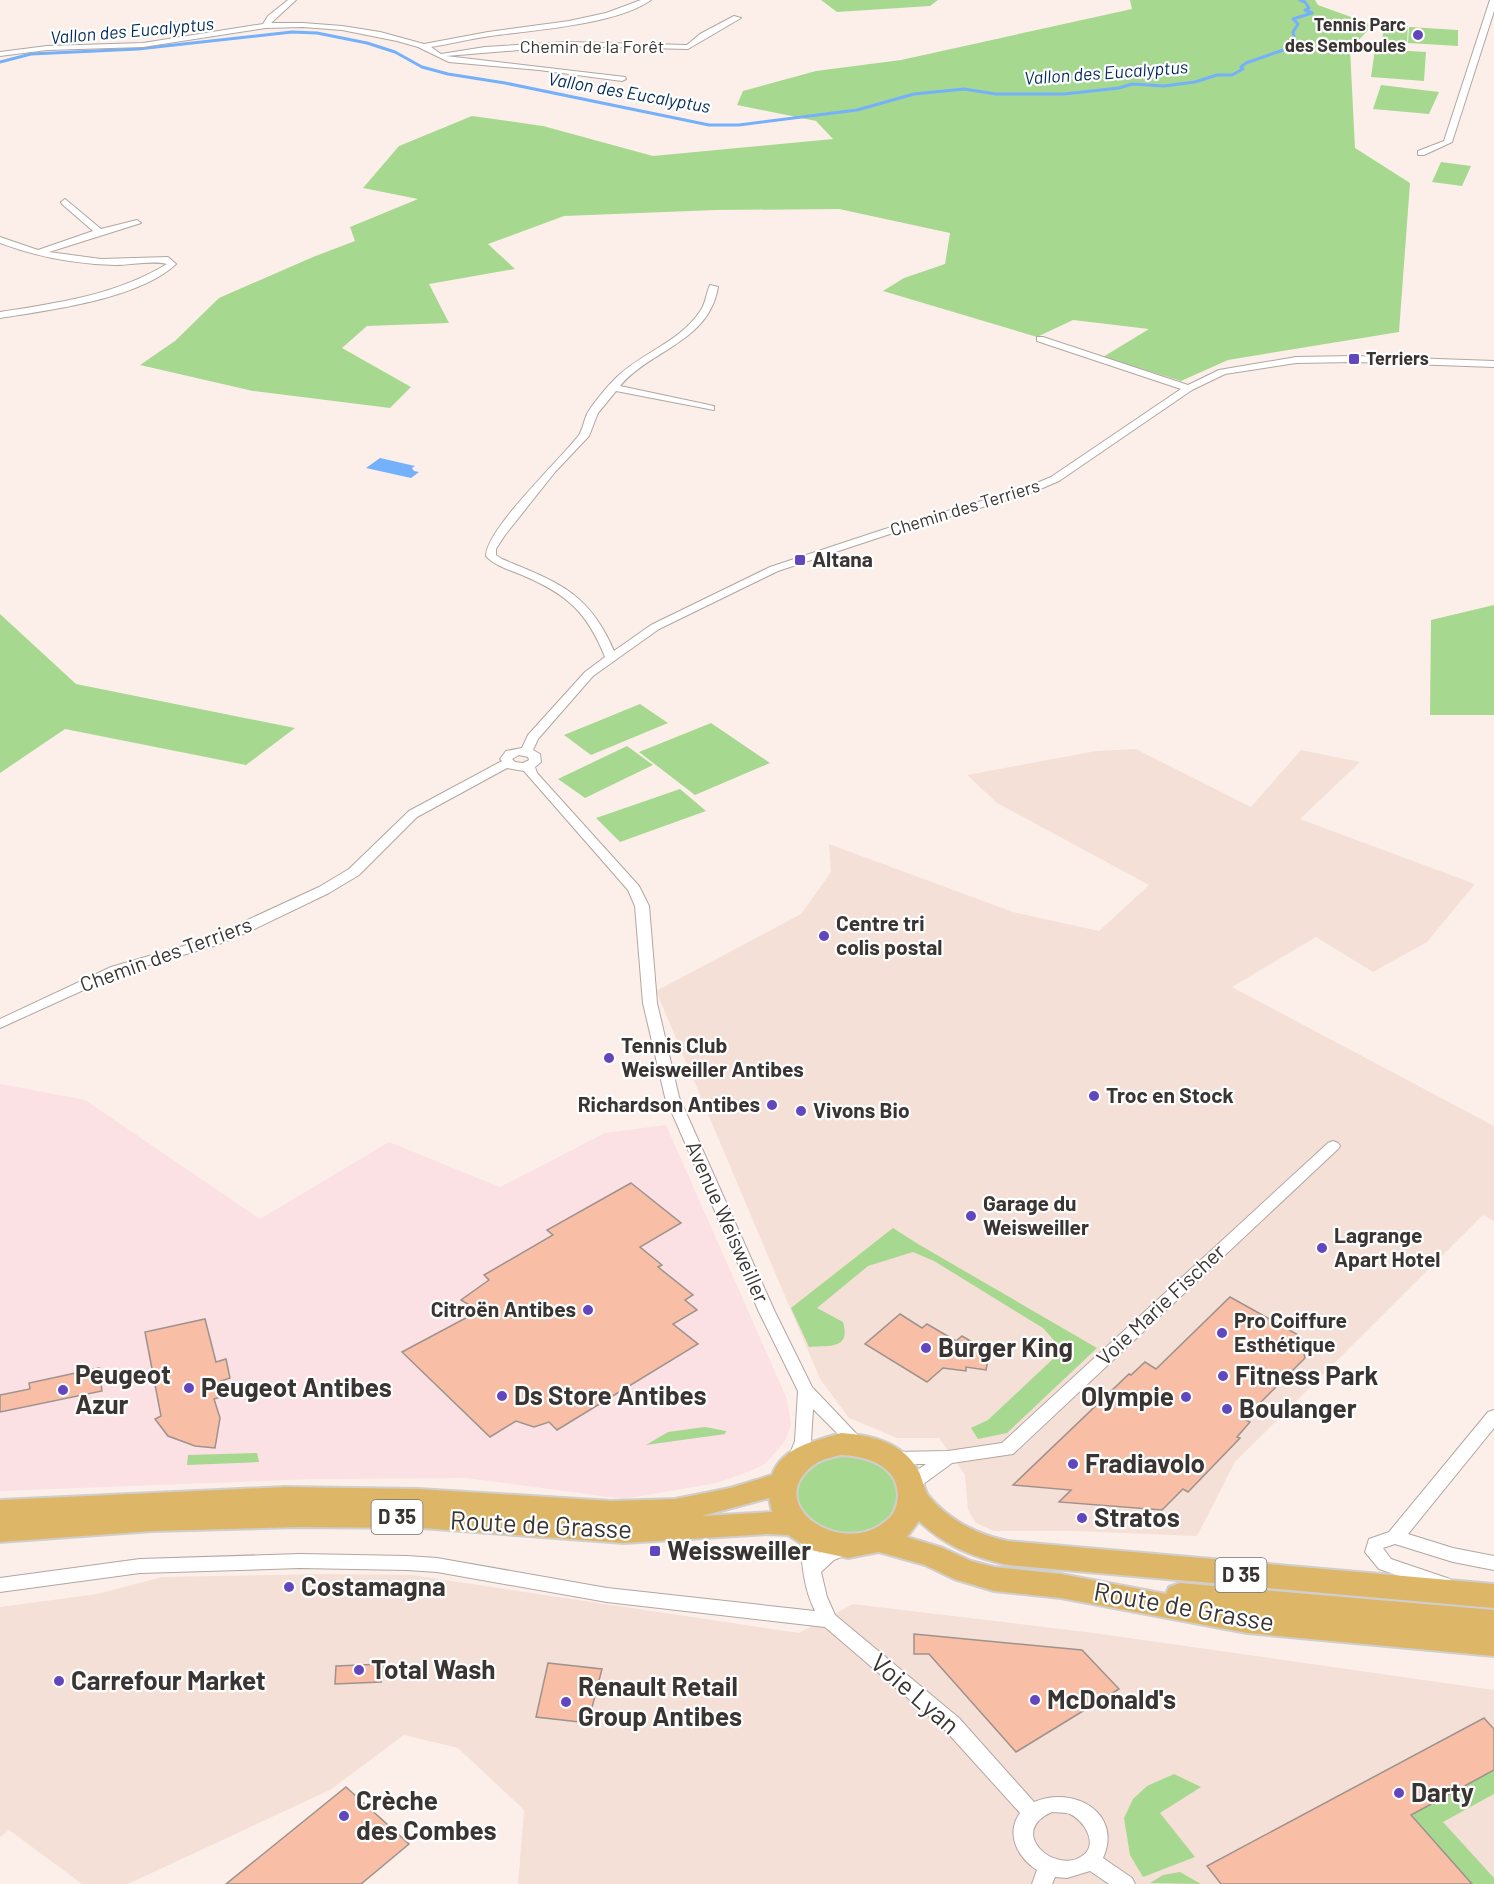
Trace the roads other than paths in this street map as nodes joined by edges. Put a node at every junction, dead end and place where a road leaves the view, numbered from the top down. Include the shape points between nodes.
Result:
1 (292, 0) edge
2 (647, 0) edge
3 (1494, 0) edge
4 (737, 18) dead end
5 (266, 26) junction
6 (424, 46) junction
7 (0, 54) edge
8 (437, 56) junction
9 (622, 79) dead end
10 (1421, 153) dead end
11 (65, 202) dead end
12 (137, 224) dead end
13 (99, 232) junction
14 (0, 240) edge
15 (40, 252) junction
16 (713, 287) dead end
17 (0, 315) edge
18 (1040, 339) dead end
19 (1494, 362) edge
20 (613, 387) junction
21 (1189, 388) junction
22 (711, 408) dead end
23 (611, 657) junction
24 (528, 759) junction
25 (0, 1024) edge
26 (1333, 1146) dead end
27 (806, 1391) junction
28 (1494, 1416) edge
29 (859, 1445) junction
30 (892, 1458) junction
31 (948, 1458) junction
32 (789, 1472) junction
33 (913, 1491) junction
34 (0, 1511) edge
35 (801, 1530) junction
36 (0, 1531) edge
37 (1395, 1537) junction
38 (880, 1541) junction
39 (848, 1546) junction
40 (1494, 1563) edge
41 (811, 1570) junction
42 (0, 1585) edge
43 (1061, 1586) junction
44 (1484, 1595) edge
45 (829, 1620) junction
46 (1494, 1622) edge
47 (1494, 1644) edge
48 (1032, 1813) junction
49 (1091, 1861) junction
50 (1045, 1876) edge
51 (1125, 1884) edge

1 - 5 street via 271,15
2 - 6 street, Chemin de la Forêt via 572,23
3 - 10 street via 1448,142
4 - 8 street, Chemin de la Forêt via 688,47 567,44
5 - 6 street, Chemin de la Forêt via 316,26
5 - 7 street, Chemin de la Forêt via 143,45 47,48
6 - 8 street, Chemin de la Forêt
8 - 9 street, Chemin de la Forêt
11 - 13 street
12 - 13 street
13 - 15 street
14 - 15 street
15 - 17 street via 91,260 159,260 172,264 116,291
16 - 20 street via 714,297 700,321
18 - 21 street
19 - 21 street, Chemin des Terriers via 1296,360 1222,372
20 - 22 street
20 - 23 street via 593,412 585,434 551,470 490,549 491,556 498,561 551,585 581,605 595,623
21 - 23 street, Chemin des Terriers via 1055,479 774,569 655,627
23 - 24 street, Chemin des Terriers via 589,674 532,738
24 - 25 street, Chemin des Terriers via 510,754 508,763 412,814 354,872 324,890 242,930 116,970
24 - 27 street, Avenue Weisweiller via 634,889 642,906 650,1003 672,1097
26 - 31 street, Voie Marie Fischer via 1007,1449
27 - 29 street, Avenue Weisweiller
27 - 32 street, Avenue Weisweiller via 803,1441
28 - 37 street
29 - 30 main road
29 - 32 main road via 841,1444 809,1453
30 - 31 street, Voie Marie Fischer
30 - 33 main road via 903,1469
31 - 33 street, Voie Marie Fischer
32 - 34 main road, Route de Grasse / D 35 via 730,1499 675,1510 611,1512 430,1500 285,1498
32 - 35 main road via 781,1495 784,1510
33 - 38 main road via 909,1515 898,1530
33 - 44 main road, Route de Grasse / D 35 via 953,1535 983,1548 1008,1553
35 - 36 main road, Route de Grasse / D 35 via 767,1523 624,1532 422,1517 297,1516 153,1520
35 - 39 main road via 827,1544
35 - 41 street, Voie Lyan
37 - 40 street
37 - 44 street via 1375,1544 1374,1552 1384,1564
38 - 39 main road
38 - 43 main road, Route de Grasse / D 35 via 994,1579
39 - 41 street via 828,1555
41 - 45 street, Voie Lyan via 818,1600
42 - 45 street via 140,1566 300,1561 407,1563 618,1596
43 - 46 main road, D 35
43 - 47 main road, Route de Grasse / D 35 via 1247,1621
45 - 48 street, Voie Lyan via 952,1724
48 - 49 street via 1050,1804 1071,1805 1089,1816 1099,1831 1099,1847
48 - 50 street via 1024,1826 1024,1842
49 - 50 street
49 - 51 street

